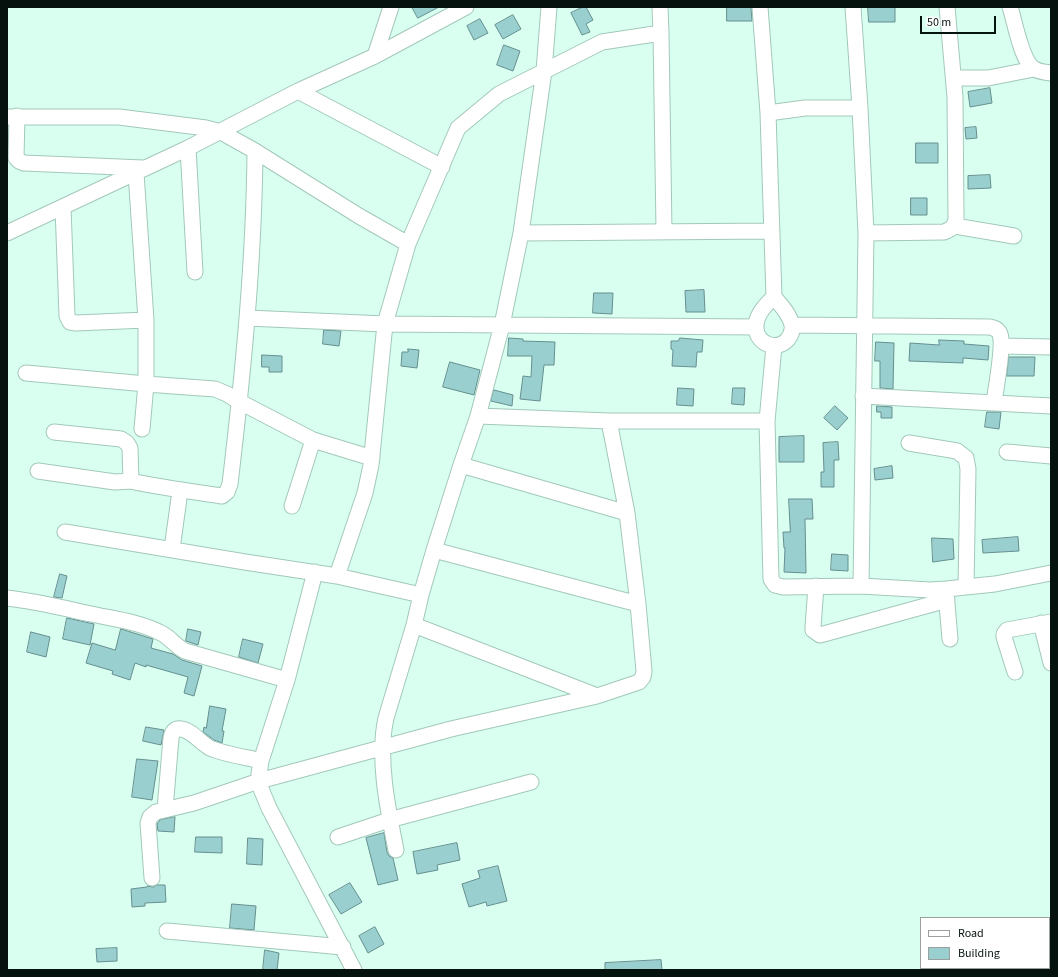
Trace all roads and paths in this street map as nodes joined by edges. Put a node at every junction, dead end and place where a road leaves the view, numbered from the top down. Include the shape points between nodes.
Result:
1 (391, 7) edge
2 (466, 7) edge
3 (549, 7) edge
4 (660, 7) edge
5 (760, 7) edge
6 (853, 7) edge
7 (947, 7) edge
8 (1010, 7) edge
9 (661, 33) junction
10 (375, 56) junction
11 (1034, 69) junction
12 (544, 71) junction
13 (1051, 73) edge
14 (954, 78) junction
15 (298, 92) junction
16 (860, 108) junction
17 (768, 113) junction
18 (12, 116) edge
19 (221, 132) junction
20 (188, 148) junction
21 (256, 151) junction
22 (442, 167) junction
23 (140, 170) junction
24 (63, 207) junction
25 (954, 226) junction
26 (664, 231) junction
27 (772, 231) junction
28 (7, 233) edge
29 (520, 233) junction
30 (866, 233) junction
31 (1014, 236) dead end
32 (408, 244) junction
33 (195, 272) dead end
34 (774, 297) junction
35 (247, 318) junction
36 (146, 320) junction
37 (385, 324) junction
38 (502, 325) junction
39 (792, 325) junction
40 (864, 325) junction
41 (756, 327) junction
42 (774, 346) junction
43 (1001, 346) junction
44 (1051, 347) edge
45 (26, 373) dead end
46 (146, 384) junction
47 (863, 396) junction
48 (240, 402) junction
49 (994, 402) junction
50 (1051, 406) edge
51 (478, 416) junction
52 (609, 421) junction
53 (767, 421) junction
54 (142, 429) dead end
55 (54, 432) dead end
56 (313, 440) junction
57 (909, 443) dead end
58 (1006, 452) dead end
59 (1051, 456) edge
60 (372, 458) junction
61 (461, 465) junction
62 (38, 471) dead end
63 (131, 481) junction
64 (180, 491) junction
65 (292, 506) dead end
66 (627, 513) junction
67 (65, 532) dead end
68 (172, 549) junction
69 (434, 550) junction
70 (315, 572) junction
71 (1051, 573) edge
72 (337, 576) junction
73 (816, 586) junction
74 (861, 586) junction
75 (966, 587) junction
76 (946, 595) junction
77 (421, 596) junction
78 (7, 598) edge
79 (638, 604) junction
80 (1046, 622) edge
81 (414, 625) junction
82 (950, 639) dead end
83 (1051, 663) edge
84 (1015, 672) dead end
85 (286, 680) junction
86 (597, 696) junction
87 (382, 747) junction
88 (261, 760) junction
89 (259, 781) junction
90 (531, 782) dead end
91 (165, 809) junction
92 (390, 820) junction
93 (338, 837) dead end
94 (396, 850) dead end
95 (152, 878) dead end
96 (167, 931) dead end
97 (343, 947) junction
98 (354, 970) edge

1 - 10 street
2 - 10 street
3 - 12 street
4 - 9 street
5 - 17 street
6 - 16 street
7 - 14 street
8 - 11 street via 1026,60
9 - 12 street via 602,42
9 - 26 street
10 - 15 street
11 - 13 street
11 - 14 street via 988,78
12 - 22 street via 499,94 458,128
12 - 29 street
14 - 25 street
15 - 19 street
15 - 22 street
16 - 17 street via 805,108
16 - 30 street
17 - 27 street
18 - 19 street via 119,117
18 - 23 street via 16,158 20,162
19 - 20 street
19 - 21 street
20 - 23 street
20 - 33 street
21 - 32 street
21 - 35 street via 255,215
22 - 32 street
23 - 24 street
23 - 36 street
24 - 28 street
24 - 36 street via 67,316 70,322
25 - 30 street via 944,232
25 - 31 street
26 - 27 street
26 - 29 street
27 - 34 street
29 - 38 street
30 - 40 street
32 - 37 street
34 - 39 street
34 - 41 street via 764,306
35 - 37 street
35 - 48 street
36 - 46 street
37 - 38 street
37 - 60 street
38 - 41 street
38 - 51 street
39 - 40 street
39 - 42 street via 793,330 789,338
40 - 43 street via 990,327 1000,334
40 - 47 street
41 - 42 street via 760,340
42 - 53 street
43 - 44 street
43 - 49 street
45 - 46 street
46 - 48 street via 215,389
46 - 54 street
47 - 49 street
47 - 74 street
48 - 56 street
48 - 64 street via 227,492 222,496
49 - 50 street
51 - 52 street
51 - 61 street
52 - 53 street
52 - 66 street
53 - 73 street via 771,579 775,585 783,587
55 - 63 street via 121,439 130,448
56 - 60 street
56 - 65 street
57 - 75 street via 957,451 966,458
58 - 59 street
60 - 72 street via 365,493
61 - 66 street
61 - 69 street
62 - 63 street via 115,482
63 - 64 street
64 - 68 street
66 - 79 street
67 - 68 street
68 - 70 street
69 - 77 street
69 - 79 street
70 - 72 street
70 - 85 street
71 - 75 street
72 - 77 street
73 - 74 street
73 - 76 street via 813,627 820,635
74 - 76 street via 930,590
75 - 76 street
76 - 82 street
77 - 81 street
78 - 85 street via 114,618 153,629 164,634 185,651
79 - 86 street via 643,677 639,682
80 - 83 street
80 - 84 street via 1007,630 1004,634
81 - 86 street
81 - 87 street via 386,718
85 - 88 street
86 - 87 street
87 - 89 street
87 - 92 street
88 - 89 street
88 - 91 street via 212,749 187,731 175,730 171,738
89 - 91 street via 194,803
89 - 97 street via 274,818
90 - 92 street
91 - 95 street via 156,812 148,823
92 - 93 street
92 - 94 street
96 - 97 street
97 - 98 street

